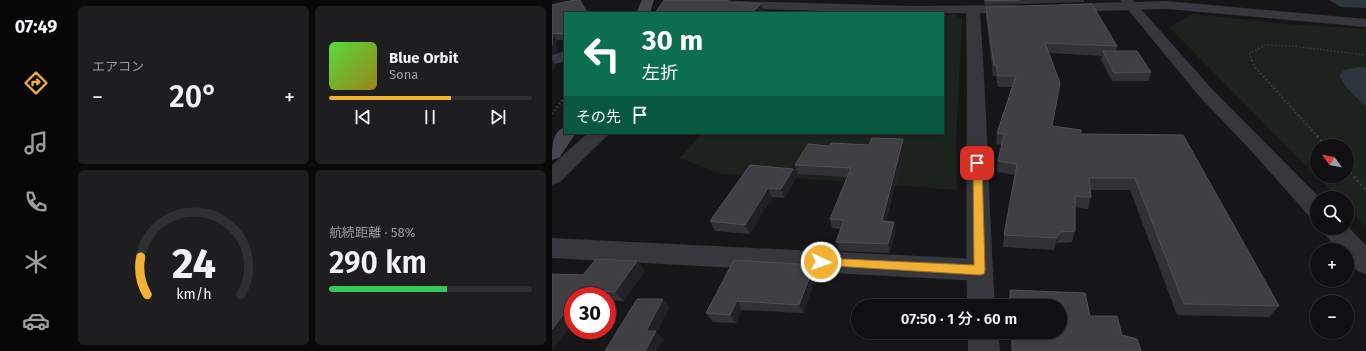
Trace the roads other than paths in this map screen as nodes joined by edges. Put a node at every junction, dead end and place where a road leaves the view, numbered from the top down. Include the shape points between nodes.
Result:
1 (648, 0) edge
2 (1129, 3) edge
3 (736, 6) edge
4 (1052, 8) edge
5 (1029, 9) edge
6 (973, 11) junction
7 (643, 12) edge
8 (1366, 23) edge
9 (564, 56) edge
10 (552, 60) edge
11 (565, 134) edge
12 (599, 134) edge
13 (552, 152) edge
14 (552, 177) edge
15 (1310, 202) edge
16 (1340, 235) edge
17 (552, 248) edge
18 (1366, 263) edge
19 (980, 270) junction
20 (981, 299) edge
21 (983, 339) edge
22 (984, 351) edge

1 - 7 main road
2 - 4 street
2 - 8 street
2 - 15 street via 1205,92
3 - 6 street
5 - 6 street
6 - 19 street
9 - 10 street
11 - 13 main road
12 - 14 street
16 - 18 street
17 - 19 street
19 - 20 street
21 - 22 street

